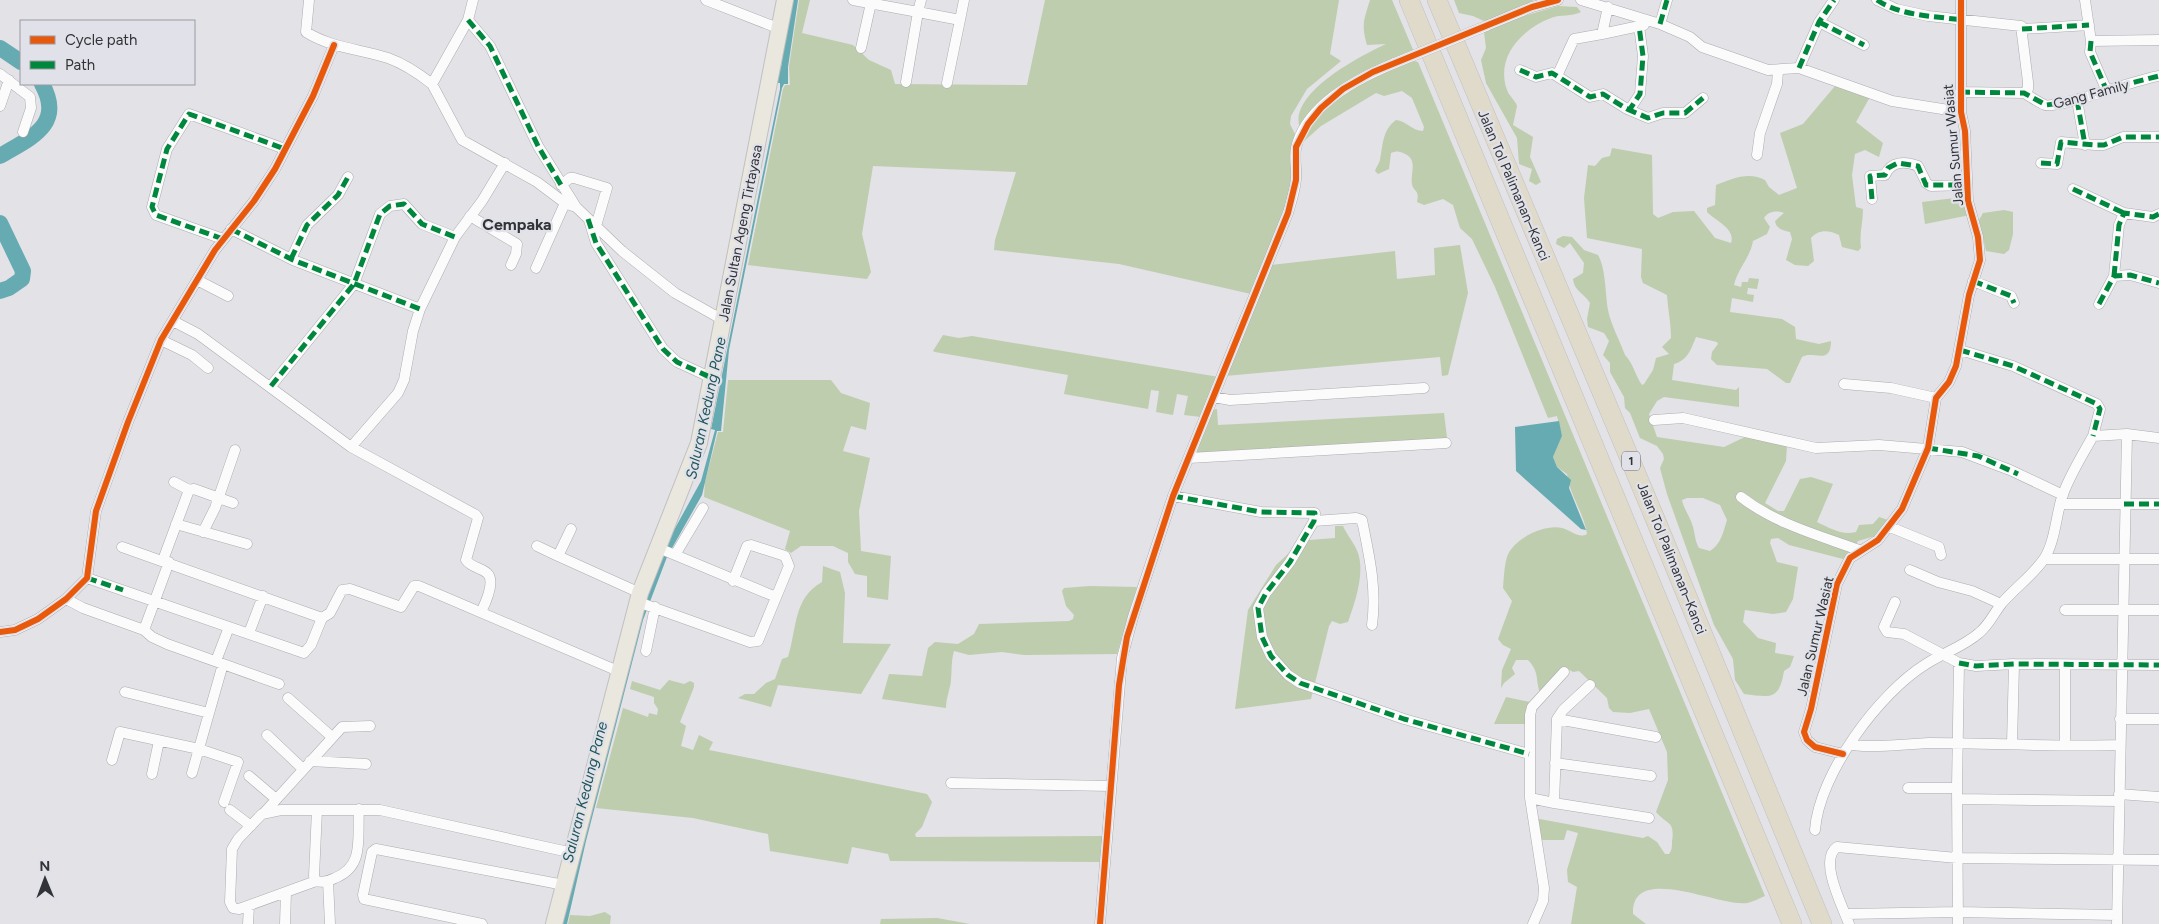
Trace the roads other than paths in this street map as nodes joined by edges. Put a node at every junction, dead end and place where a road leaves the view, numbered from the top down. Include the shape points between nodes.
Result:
1 (309, 0) edge
2 (706, 0) edge
3 (785, 0) edge
4 (853, 0) edge
5 (921, 0) edge
6 (964, 0) edge
7 (1409, 0) edge
8 (1437, 0) edge
9 (1558, 0) edge
10 (1581, 0) edge
11 (1667, 0) edge
12 (1834, 0) edge
13 (1877, 0) edge
14 (1961, 0) edge
15 (2086, 0) edge
16 (871, 3) junction
17 (1608, 7) junction
18 (470, 9) edge
19 (918, 12) junction
20 (960, 20) junction
21 (1962, 20) junction
22 (1820, 22) junction
23 (1658, 23) junction
24 (2089, 25) junction
25 (1639, 26) junction
26 (780, 29) junction
27 (2022, 29) junction
28 (1602, 34) junction
29 (2092, 40) junction
30 (2159, 40) edge
31 (334, 45) junction
32 (1864, 45) dead end
33 (861, 48) dead end
34 (1799, 68) junction
35 (1520, 70) dead end
36 (1778, 71) junction
37 (0, 74) edge
38 (1557, 76) junction
39 (2159, 76) edge
40 (9, 80) junction
41 (906, 82) dead end
42 (947, 83) dead end
43 (432, 84) junction
44 (2106, 89) junction
45 (1960, 92) junction
46 (2024, 93) junction
47 (1703, 98) dead end
48 (2077, 100) junction
49 (0, 106) edge
50 (1627, 110) junction
51 (1961, 112) junction
52 (23, 132) dead end
53 (2159, 137) edge
54 (2085, 145) junction
55 (285, 148) junction
56 (1757, 155) dead end
57 (505, 163) junction
58 (2041, 163) dead end
59 (348, 177) dead end
60 (1968, 185) junction
61 (561, 186) junction
62 (2073, 190) dead end
63 (1872, 198) dead end
64 (565, 202) junction
65 (576, 207) junction
66 (2124, 213) junction
67 (2159, 214) edge
68 (470, 216) junction
69 (592, 223) junction
70 (231, 229) junction
71 (455, 236) junction
72 (224, 239) junction
73 (291, 259) junction
74 (511, 265) dead end
75 (536, 268) dead end
76 (2114, 276) junction
77 (197, 280) junction
78 (1973, 281) junction
79 (2159, 283) edge
80 (354, 284) junction
81 (228, 296) dead end
82 (2014, 303) dead end
83 (2099, 304) dead end
84 (420, 309) junction
85 (723, 320) junction
86 (173, 321) junction
87 (161, 340) junction
88 (1960, 350) junction
89 (208, 368) dead end
90 (712, 378) junction
91 (1844, 384) dead end
92 (271, 386) junction
93 (1424, 388) dead end
94 (1214, 396) junction
95 (1936, 398) junction
96 (1654, 420) dead end
97 (2127, 434) junction
98 (2093, 436) junction
99 (2159, 438) edge
100 (1446, 443) dead end
101 (351, 447) junction
102 (1928, 448) junction
103 (235, 450) dead end
104 (1189, 458) junction
105 (174, 482) dead end
106 (189, 490) junction
107 (1173, 496) junction
108 (218, 497) junction
109 (1742, 497) dead end
110 (2061, 500) junction
111 (232, 503) dead end
112 (2124, 504) junction
113 (2159, 504) edge
114 (703, 508) dead end
115 (1314, 521) junction
116 (176, 524) junction
117 (1890, 527) junction
118 (571, 529) dead end
119 (203, 532) junction
120 (247, 544) dead end
121 (537, 546) dead end
122 (122, 547) dead end
123 (1859, 550) junction
124 (666, 551) junction
125 (1670, 553) junction
126 (1942, 555) dead end
127 (558, 556) junction
128 (2044, 558) junction
129 (2159, 559) edge
130 (2123, 560) junction
131 (166, 561) junction
132 (1643, 564) junction
133 (1910, 570) dead end
134 (88, 578) junction
135 (733, 581) junction
136 (263, 596) junction
137 (776, 597) junction
138 (66, 599) junction
139 (156, 601) junction
140 (644, 602) junction
141 (1895, 602) dead end
142 (2001, 604) junction
143 (2065, 610) dead end
144 (2159, 610) edge
145 (2122, 611) junction
146 (481, 612) junction
147 (322, 618) junction
148 (1372, 624) dead end
149 (229, 627) junction
150 (144, 630) junction
151 (0, 632) edge
152 (249, 633) junction
153 (646, 651) dead end
154 (1951, 659) junction
155 (220, 663) junction
156 (2014, 664) junction
157 (2065, 665) junction
158 (2159, 665) edge
159 (2122, 666) junction
160 (618, 671) junction
161 (1564, 672) dead end
162 (279, 684) dead end
163 (1590, 685) dead end
164 (125, 692) dead end
165 (288, 698) dead end
166 (209, 713) junction
167 (1557, 719) junction
168 (2120, 719) junction
169 (2159, 719) edge
170 (370, 726) dead end
171 (267, 735) dead end
172 (332, 737) junction
173 (1656, 737) dead end
174 (159, 740) junction
175 (1958, 743) junction
176 (2012, 744) junction
177 (1854, 745) junction
178 (2066, 745) junction
179 (2119, 745) junction
180 (199, 749) junction
181 (1529, 754) junction
182 (1843, 754) junction
183 (112, 760) dead end
184 (310, 761) junction
185 (1555, 763) junction
186 (366, 764) dead end
187 (303, 769) junction
188 (192, 773) dead end
189 (152, 774) dead end
190 (249, 776) dead end
191 (1651, 776) dead end
192 (951, 783) dead end
193 (1111, 786) junction
194 (1908, 788) dead end
195 (1957, 788) junction
196 (2159, 797) edge
197 (1530, 798) junction
198 (2119, 798) junction
199 (276, 799) junction
200 (1957, 800) junction
201 (1554, 803) junction
202 (359, 809) junction
203 (317, 810) junction
204 (262, 814) junction
205 (1649, 818) dead end
206 (250, 826) junction
207 (1815, 830) dead end
208 (573, 854) junction
209 (1958, 858) junction
210 (2119, 859) junction
211 (2159, 860) edge
212 (316, 881) junction
213 (328, 881) junction
214 (564, 885) junction
215 (286, 892) junction
216 (249, 906) junction
217 (1958, 912) junction
218 (1848, 919) edge
219 (2117, 919) edge
220 (248, 924) edge
221 (285, 924) edge
222 (330, 924) edge
223 (482, 924) edge
224 (554, 924) edge
225 (1100, 924) edge
226 (1534, 924) edge
227 (1792, 924) edge
228 (1822, 924) edge
229 (1958, 924) edge

1 - 31 street via 306,32
2 - 26 street
3 - 26 main road, Jalan Sultan Ageng Tirtayasa
4 - 16 street
5 - 19 street
6 - 20 street
7 - 132 highway, Jalan Tol Palimanan–Kanci / 1
8 - 125 highway, Jalan Tol Palimanan–Kanci / 1
9 - 94 street, bridge via 1532,7 1373,72 1343,89 1321,108 1296,146 1296,180 1288,213
10 - 17 street
11 - 23 street
12 - 22 street
13 - 21 street via 1896,9
14 - 21 street, Jalan Sumur Wasiat
15 - 24 street
16 - 19 street
16 - 33 street
17 - 23 street
17 - 28 street
18 - 43 street
18 - 61 street
19 - 20 street
19 - 41 street
20 - 42 street
21 - 27 street via 2017,24
21 - 45 street, Jalan Sumur Wasiat
22 - 32 street
22 - 34 street
23 - 25 street
23 - 36 street via 1690,37 1702,47
24 - 27 street
24 - 29 street
25 - 28 street
25 - 50 street via 1643,56 1640,94
26 - 85 main road, Jalan Sultan Ageng Tirtayasa
27 - 46 street via 2028,82
28 - 38 street via 1574,39
29 - 30 street
29 - 44 street via 2090,52
31 - 43 street via 389,58
31 - 55 street via 313,96
34 - 36 street
34 - 51 street via 1892,100
35 - 38 street via 1536,77 1548,73
36 - 56 street
37 - 40 street
38 - 50 street via 1590,97 1603,94
39 - 44 street, Gang Family
40 - 49 street
40 - 52 street via 30,97 31,108
43 - 57 street via 458,135
44 - 48 street, Gang Family
45 - 46 street
45 - 51 street, Jalan Sumur Wasiat
46 - 48 street, Gang Family via 2046,105
47 - 50 street via 1686,113 1663,113 1648,118
48 - 54 street
51 - 60 street, Jalan Sumur Wasiat
53 - 54 street via 2123,138 2104,145
54 - 58 street via 2061,142 2057,164
55 - 70 street via 260,193
55 - 72 street via 189,114 167,149 152,207 156,215
57 - 64 street
57 - 68 street
59 - 73 street via 338,195 307,225
60 - 63 street via 1931,186 1918,166 1905,163 1888,168 1885,176 1870,176
60 - 78 street, Jalan Sumur Wasiat via 1968,201 1980,249 1979,268
61 - 65 street
61 - 69 street via 574,178 607,188
62 - 66 street
64 - 65 street
64 - 75 street
65 - 69 street
66 - 67 street via 2153,217
66 - 76 street via 2119,225
68 - 71 street
68 - 74 street via 516,244
69 - 85 street via 675,293
69 - 90 street via 596,244 663,349 677,362
70 - 72 street
70 - 73 street
71 - 80 street via 420,222 404,204 390,206 380,214
71 - 84 street
72 - 77 street
73 - 80 street
76 - 79 street via 2130,275
76 - 83 street
77 - 81 street
77 - 86 street
78 - 82 street via 2012,296
78 - 88 street, Jalan Sumur Wasiat
80 - 84 street
80 - 92 street
84 - 101 street via 398,394
85 - 90 main road, Jalan Sultan Ageng Tirtayasa
86 - 87 street
86 - 92 street via 198,334
87 - 89 street
87 - 134 street via 96,512
88 - 95 street, Jalan Sumur Wasiat via 1949,382
88 - 98 street via 2013,366 2097,404 2100,409
90 - 124 main road, Jalan Sultan Ageng Tirtayasa via 699,443
91 - 95 street via 1891,388
92 - 101 street
93 - 94 street via 1230,400
94 - 104 street
95 - 102 street, Jalan Sumur Wasiat
96 - 102 street via 1683,418 1816,448 1879,445
97 - 98 street
97 - 99 street
97 - 112 street
98 - 110 street
100 - 104 street
101 - 146 street via 476,515 478,518 466,560 490,577
102 - 110 street via 1978,456
102 - 117 street, Jalan Sumur Wasiat via 1902,509
103 - 108 street
104 - 107 street
105 - 106 street
106 - 108 street
106 - 116 street
107 - 115 street via 1261,512 1313,512 1316,515
107 - 193 street via 1122,658
108 - 111 street
108 - 119 street
109 - 123 street via 1777,520
110 - 112 street
110 - 128 street
112 - 113 street
112 - 130 street
114 - 124 street
115 - 148 street via 1362,520 1373,578 1375,602
115 - 181 street via 1290,562 1260,600 1258,608 1265,645 1277,665 1300,684 1404,719
116 - 119 street
116 - 131 street
117 - 123 street, Jalan Sumur Wasiat via 1878,540
117 - 126 street via 1939,547
118 - 127 street
119 - 120 street
121 - 127 street
122 - 131 street
123 - 182 street, Jalan Sumur Wasiat via 1844,566 1837,584 1804,732 1815,747
124 - 135 street
124 - 140 main road, Jalan Sultan Ageng Tirtayasa
125 - 132 highway
125 - 228 highway, Jalan Tol Palimanan–Kanci / 1
127 - 140 street
128 - 130 street
128 - 142 street
129 - 130 street
130 - 145 street
131 - 136 street
131 - 139 street
132 - 227 highway, Jalan Tol Palimanan–Kanci / 1
133 - 142 street
134 - 138 street
134 - 139 street
135 - 137 street
135 - 137 street via 747,546 785,556 789,566
136 - 147 street
136 - 152 street
137 - 140 street via 760,638 754,642
138 - 150 street
138 - 151 street via 38,619 15,630
139 - 149 street
139 - 150 street
140 - 153 street
140 - 160 main road, Jalan Sultan Ageng Tirtayasa
141 - 154 street via 1884,627 1887,632 1904,634
142 - 154 street via 1979,634
143 - 145 street
144 - 145 street
145 - 159 street
146 - 147 street via 414,586 401,607 350,589 342,590 330,613
146 - 160 street
147 - 152 street via 311,645 304,652
149 - 152 street
149 - 155 street
150 - 155 street via 152,637
154 - 156 street via 1976,666
154 - 175 street
154 - 177 street via 1926,664 1896,688 1858,731
155 - 162 street
155 - 166 street
156 - 157 street
156 - 176 street
157 - 159 street
157 - 178 street
158 - 159 street
159 - 168 street
160 - 208 main road, Jalan Sultan Ageng Tirtayasa
161 - 181 street via 1531,710
163 - 167 street
164 - 166 street
165 - 172 street
166 - 180 street
167 - 173 street
167 - 185 street
168 - 169 street
168 - 179 street
170 - 172 street via 348,725
171 - 187 street
172 - 184 street
174 - 180 street
174 - 183 street via 120,732
174 - 189 street
175 - 176 street
175 - 177 street
175 - 195 street
176 - 178 street
177 - 182 street
178 - 179 street
179 - 198 street
180 - 188 street
180 - 206 street via 238,762 227,806
181 - 197 street
182 - 207 street via 1820,806
184 - 186 street
184 - 187 street
185 - 191 street
185 - 201 street
187 - 199 street
190 - 199 street
192 - 193 street
193 - 225 street
194 - 195 street
195 - 200 street
196 - 198 street
197 - 201 street
197 - 226 street via 1544,888 1543,901
198 - 200 street
198 - 210 street
199 - 204 street
200 - 209 street
201 - 205 street
202 - 203 street
202 - 208 street via 380,810
202 - 213 street via 356,861 351,870
203 - 204 street via 281,810
203 - 212 street
204 - 206 street
206 - 216 street via 232,849 230,902 233,908
208 - 214 main road, Jalan Sultan Ageng Tirtayasa
209 - 210 street
209 - 217 street
209 - 218 street via 1837,847 1830,860 1833,881
210 - 211 street
210 - 219 street
212 - 213 street
212 - 215 street
213 - 222 street
214 - 223 street via 376,849 372,852 364,899
214 - 224 main road, Jalan Sultan Ageng Tirtayasa
215 - 216 street
215 - 221 street
216 - 220 street
217 - 218 street
217 - 219 street
217 - 229 street

